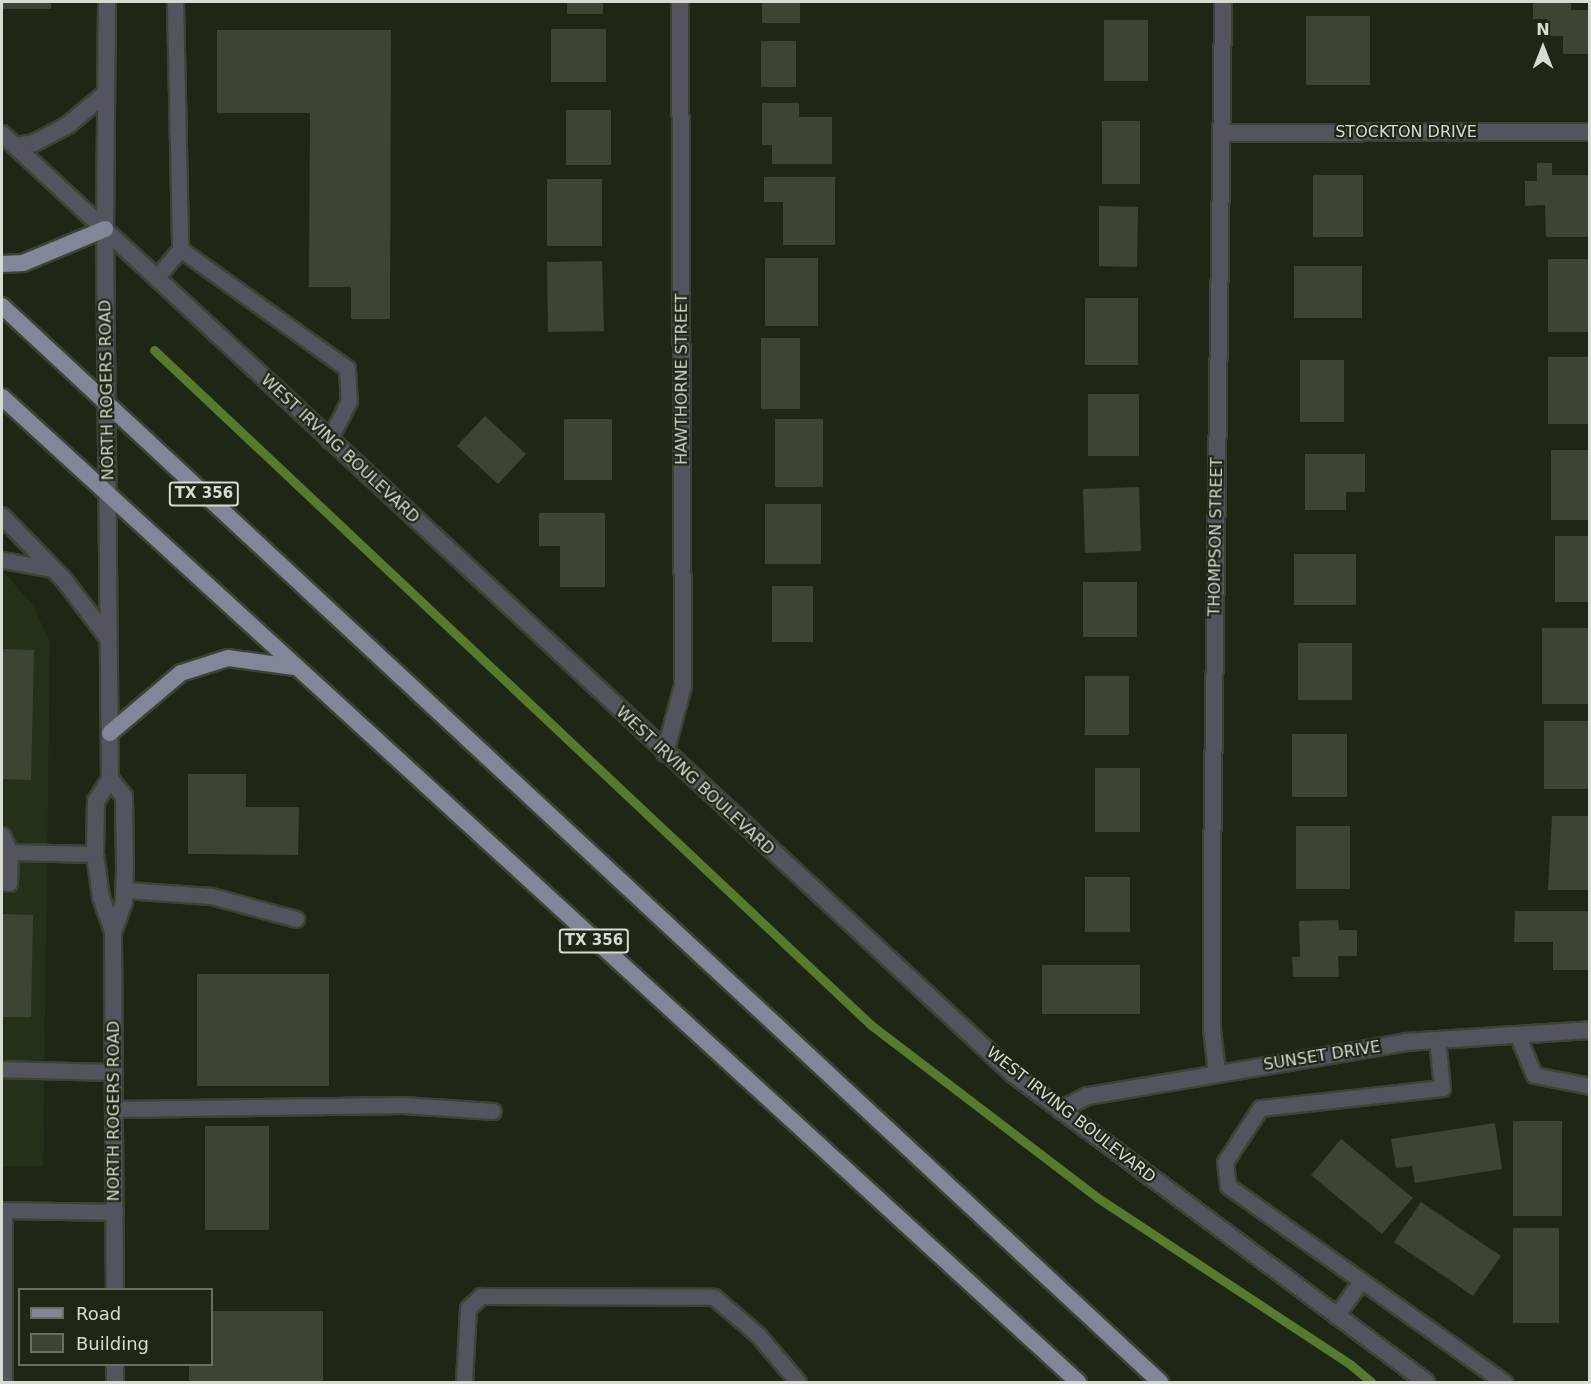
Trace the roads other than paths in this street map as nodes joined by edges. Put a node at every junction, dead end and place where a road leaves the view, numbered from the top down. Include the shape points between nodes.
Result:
1 (107, 2) edge
2 (175, 2) edge
3 (680, 2) edge
4 (1223, 2) edge
5 (106, 93) junction
6 (1590, 132) edge
7 (1222, 133) junction
8 (2, 134) edge
9 (15, 146) junction
10 (105, 230) junction
11 (180, 249) junction
12 (2, 264) edge
13 (156, 278) junction
14 (2, 306) edge
15 (2, 397) edge
16 (108, 408) junction
17 (330, 440) junction
18 (109, 499) junction
19 (2, 516) edge
20 (2, 560) edge
21 (53, 569) junction
22 (109, 639) junction
23 (294, 667) junction
24 (110, 733) junction
25 (664, 753) junction
26 (110, 779) junction
27 (2, 835) edge
28 (10, 852) junction
29 (95, 854) junction
30 (2, 882) edge
31 (125, 890) junction
32 (296, 919) dead end
33 (113, 932) junction
34 (1590, 1030) edge
35 (1518, 1034) junction
36 (1437, 1039) junction
37 (2, 1069) edge
38 (114, 1072) junction
39 (1217, 1073) junction
40 (1590, 1086) edge
41 (114, 1109) junction
42 (1060, 1110) junction
43 (493, 1111) dead end
44 (3, 1210) edge
45 (115, 1212) junction
46 (1361, 1281) junction
47 (115, 1288) edge
48 (3, 1304) edge
49 (1336, 1316) junction
50 (115, 1366) edge
51 (4, 1383) edge
52 (115, 1383) edge
53 (464, 1383) edge
54 (798, 1383) edge
55 (1078, 1383) edge
56 (1160, 1383) edge
57 (1426, 1383) edge
58 (1504, 1383) edge

1 - 5 street, NORTH ROGERS ROAD
2 - 11 lane
3 - 25 street, HAWTHORNE STREET via 683,686
4 - 7 street, THOMPSON STREET
5 - 9 street via 69,124 34,142
5 - 10 street, NORTH ROGERS ROAD
6 - 7 street, STOCKTON DRIVE
7 - 39 street, THOMPSON STREET via 1212,870 1212,1029
8 - 9 street, WEST IRVING BOULEVARD
9 - 10 street, WEST IRVING BOULEVARD
10 - 12 main road via 23,263
10 - 13 street, WEST IRVING BOULEVARD
10 - 16 street, NORTH ROGERS ROAD
11 - 13 lane
11 - 17 lane via 347,368 349,401
13 - 17 street, WEST IRVING BOULEVARD
14 - 16 main road, TX 356
15 - 18 main road, TX 356
16 - 18 street, NORTH ROGERS ROAD
16 - 56 main road, TX 356
17 - 25 street, WEST IRVING BOULEVARD
18 - 22 street, NORTH ROGERS ROAD
18 - 23 main road, TX 356
19 - 21 street
20 - 21 lane
21 - 22 street
22 - 24 street, NORTH ROGERS ROAD
23 - 24 main road via 228,658 182,673
23 - 55 main road, TX 356
24 - 26 street, NORTH ROGERS ROAD
25 - 42 street, WEST IRVING BOULEVARD via 1013,1074
26 - 29 street, NORTH ROGERS ROAD via 96,801
26 - 31 street, NORTH ROGERS ROAD via 124,796
27 - 28 lane
28 - 29 lane
28 - 30 lane via 9,883
29 - 33 street, NORTH ROGERS ROAD via 101,897
31 - 32 lane via 211,896
31 - 33 street, NORTH ROGERS ROAD
33 - 38 street, NORTH ROGERS ROAD
34 - 35 street, SUNSET DRIVE
35 - 36 street, SUNSET DRIVE
35 - 40 lane via 1534,1075
36 - 39 street, SUNSET DRIVE
36 - 46 lane via 1442,1088 1260,1108 1225,1162 1228,1186
37 - 38 lane
38 - 41 street, NORTH ROGERS ROAD
39 - 42 street, SUNSET DRIVE via 1088,1096
41 - 43 lane via 403,1105
41 - 45 street, NORTH ROGERS ROAD
42 - 49 street, WEST IRVING BOULEVARD
44 - 45 lane
44 - 48 lane
45 - 47 street, NORTH ROGERS ROAD
46 - 49 lane
46 - 58 lane
48 - 51 lane
49 - 57 street, WEST IRVING BOULEVARD
50 - 52 street
53 - 54 lane via 468,1308 481,1296 714,1297 758,1335

